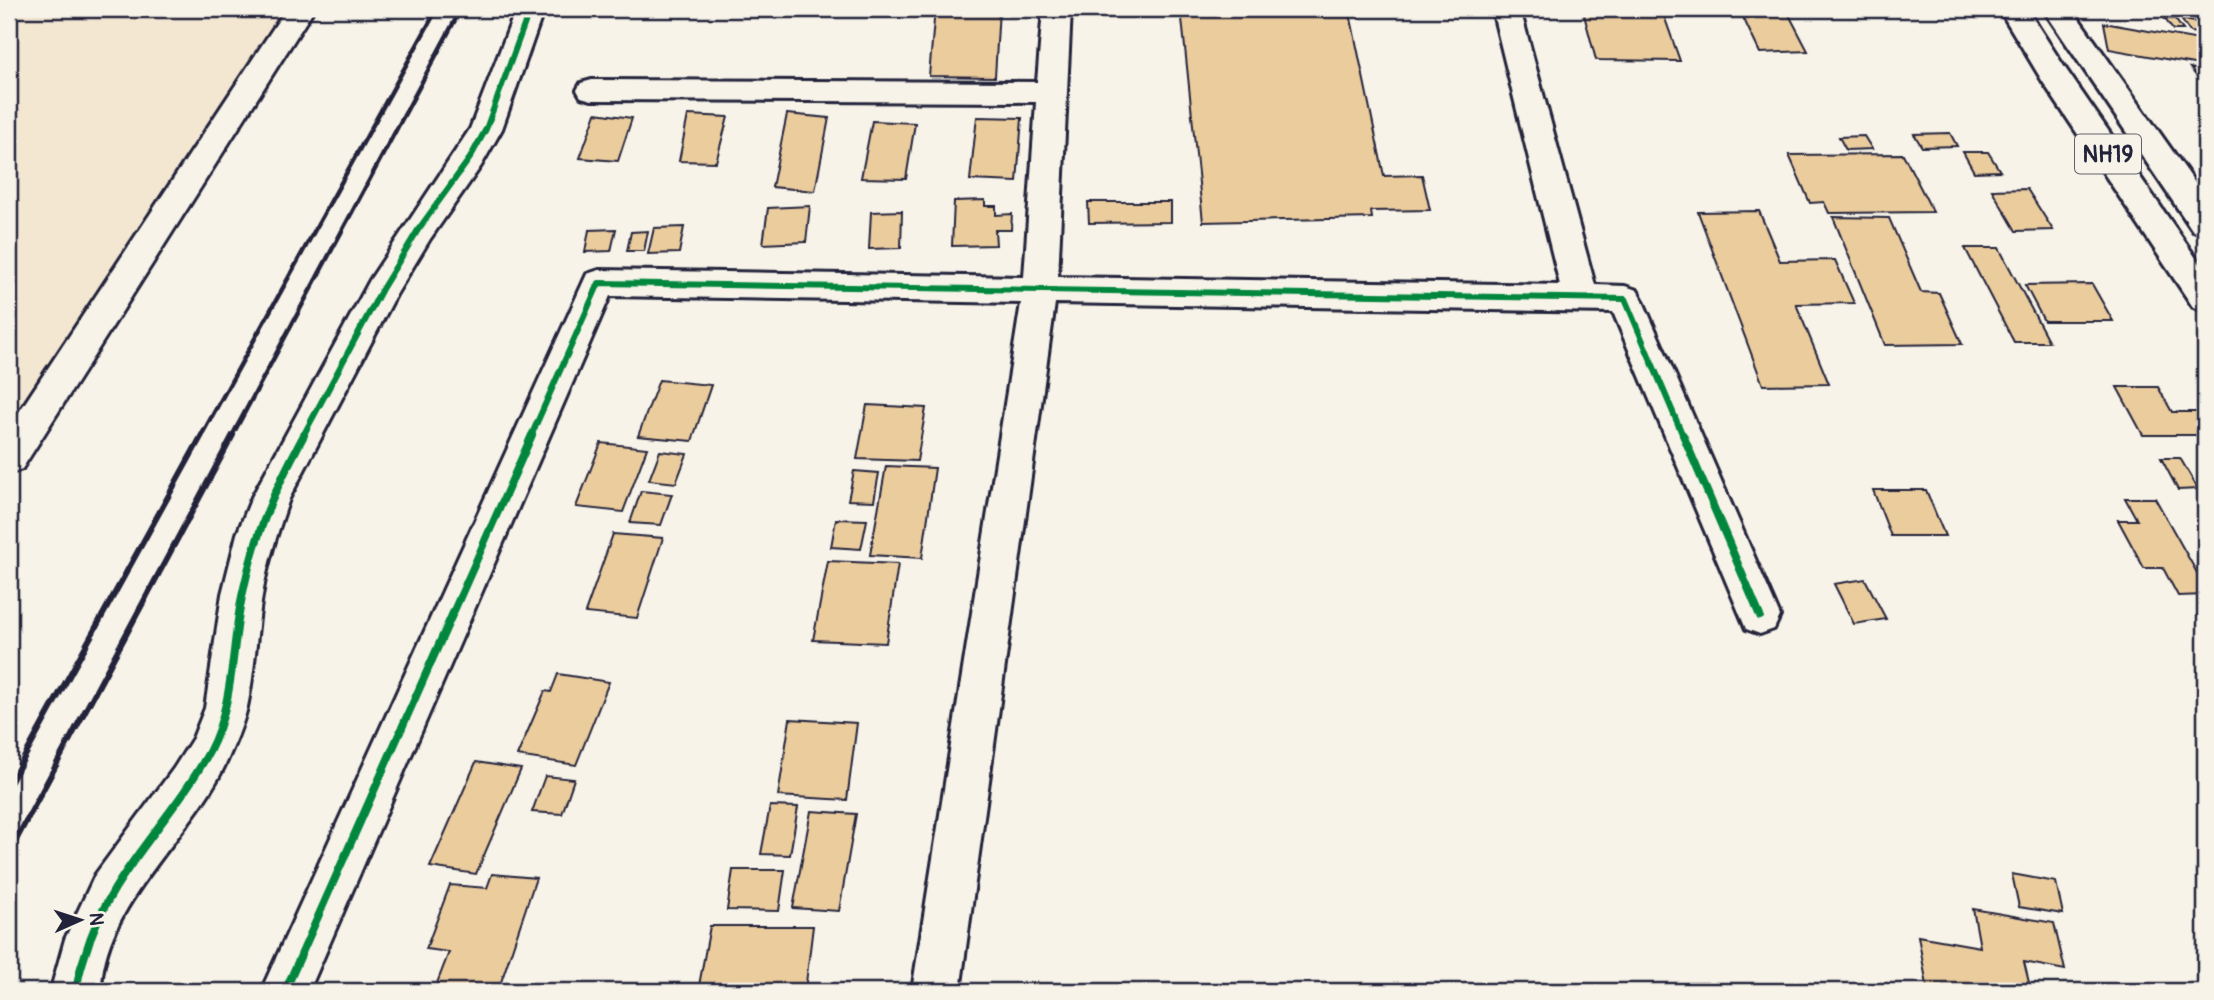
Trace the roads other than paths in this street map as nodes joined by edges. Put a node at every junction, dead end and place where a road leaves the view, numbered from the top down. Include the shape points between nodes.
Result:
1 (300, 9) edge
2 (530, 9) edge
3 (1058, 9) edge
4 (1506, 9) edge
5 (2013, 9) edge
6 (2057, 9) edge
7 (592, 90) dead end
8 (1052, 92) junction
9 (2205, 222) edge
10 (1040, 290) junction
11 (1581, 298) junction
12 (2205, 298) edge
13 (9, 458) edge
14 (1760, 616) dead end
15 (77, 991) edge
16 (285, 991) edge
17 (936, 991) edge

1 - 13 main road
2 - 15 main road via 486,129 382,289 271,497 242,594 226,708 214,740 190,783 111,891 89,939
3 - 8 main road
4 - 11 main road
5 - 12 main road, NH19
6 - 9 main road, NH19
7 - 8 main road
8 - 10 main road
10 - 11 main road
10 - 16 main road via 599,283
10 - 17 main road
11 - 14 main road via 1625,299

